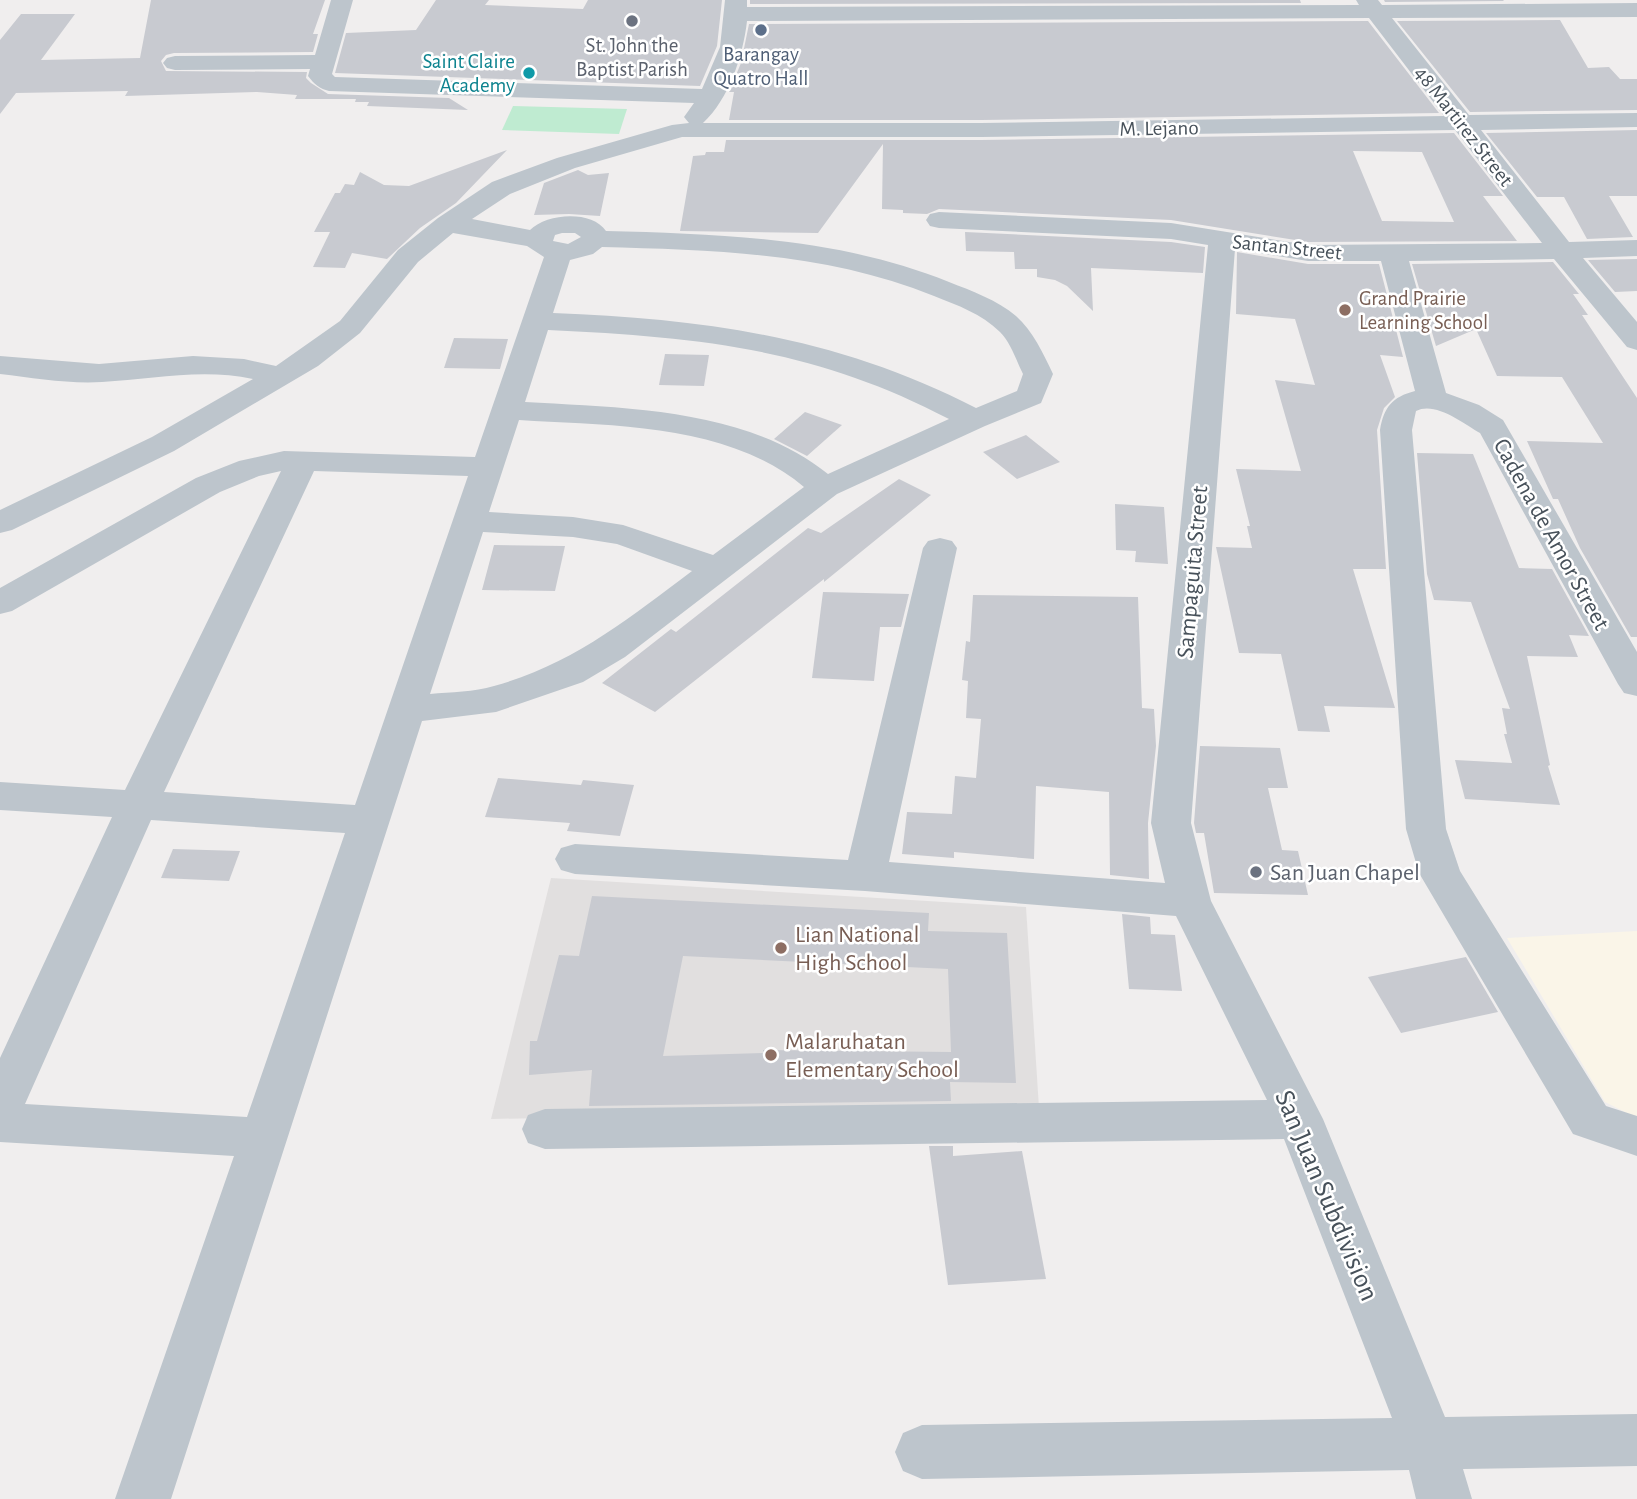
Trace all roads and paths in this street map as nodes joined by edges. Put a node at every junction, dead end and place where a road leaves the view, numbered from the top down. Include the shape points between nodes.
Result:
1 (342, 0) edge
2 (1371, 5) edge
3 (736, 7) edge
4 (1637, 10) edge
5 (324, 62) junction
6 (176, 63) dead end
7 (711, 96) junction
8 (1637, 120) edge
9 (1462, 124) junction
10 (681, 130) junction
11 (458, 217) junction
12 (939, 220) dead end
13 (561, 240) junction
14 (1222, 240) junction
15 (1637, 248) edge
16 (1562, 251) junction
17 (1393, 253) junction
18 (537, 321) junction
19 (1637, 341) edge
20 (0, 365) edge
21 (282, 376) junction
22 (1432, 398) junction
23 (507, 410) junction
24 (974, 419) junction
25 (302, 462) junction
26 (488, 467) junction
27 (825, 487) junction
28 (470, 521) junction
29 (0, 523) edge
30 (940, 548) dead end
31 (717, 568) junction
32 (0, 603) edge
33 (1637, 684) edge
34 (407, 710) junction
35 (0, 796) edge
36 (137, 807) junction
37 (370, 820) junction
38 (575, 859) dead end
39 (865, 876) junction
40 (1190, 901) junction
41 (0, 1108) edge
42 (1300, 1119) junction
43 (0, 1122) edge
44 (545, 1129) dead end
45 (1637, 1136) edge
46 (263, 1138) junction
47 (1637, 1440) edge
48 (1429, 1443) junction
49 (922, 1452) dead end
50 (142, 1499) edge
51 (1444, 1499) edge

1 - 5 street
2 - 3 street
2 - 4 street
2 - 9 street, 48 Martirez Street
3 - 7 street via 729,58
5 - 6 street
5 - 7 street via 322,80 347,86
7 - 10 street
8 - 9 street, M. Lejano
9 - 10 street, M. Lejano
9 - 16 street, 48 Martirez Street
10 - 11 street via 523,177
11 - 13 street via 506,232
11 - 21 street via 408,256 350,327
12 - 14 street, Santan Street via 1171,232
13 - 18 street
13 - 24 street via 740,243 846,258 929,282 990,310 1007,323 1021,339 1038,374 1030,397
14 - 17 street, Santan Street via 1308,253
14 - 40 street, Sampaguita Street via 1171,823
15 - 16 street, Santan Street
16 - 17 street, Santan Street
16 - 19 street, 48 Martirez Street
17 - 22 street
18 - 23 street
18 - 24 street via 649,326 821,356 917,389
20 - 21 street via 99,373 193,365
21 - 29 street via 163,444
22 - 33 street, Cadena de Amor Street via 1492,426
22 - 45 street via 1402,406 1396,430 1426,829 1440,873 1590,1120
23 - 26 street
23 - 27 street via 687,427 735,439 792,462
24 - 27 street
25 - 26 street
25 - 32 street via 250,468 208,485
25 - 36 street
26 - 28 street
27 - 31 street
28 - 31 street via 623,535
28 - 34 street
30 - 39 street
31 - 34 street via 612,649 570,673 496,699
34 - 37 street
35 - 36 street
36 - 37 street
36 - 41 street
37 - 46 street
38 - 39 street
39 - 40 street
40 - 42 street, San Juan Subdivision
42 - 44 street
42 - 48 street, San Juan Subdivision
43 - 46 street
46 - 50 street
47 - 48 street
48 - 49 street
48 - 51 street, San Juan Subdivision

